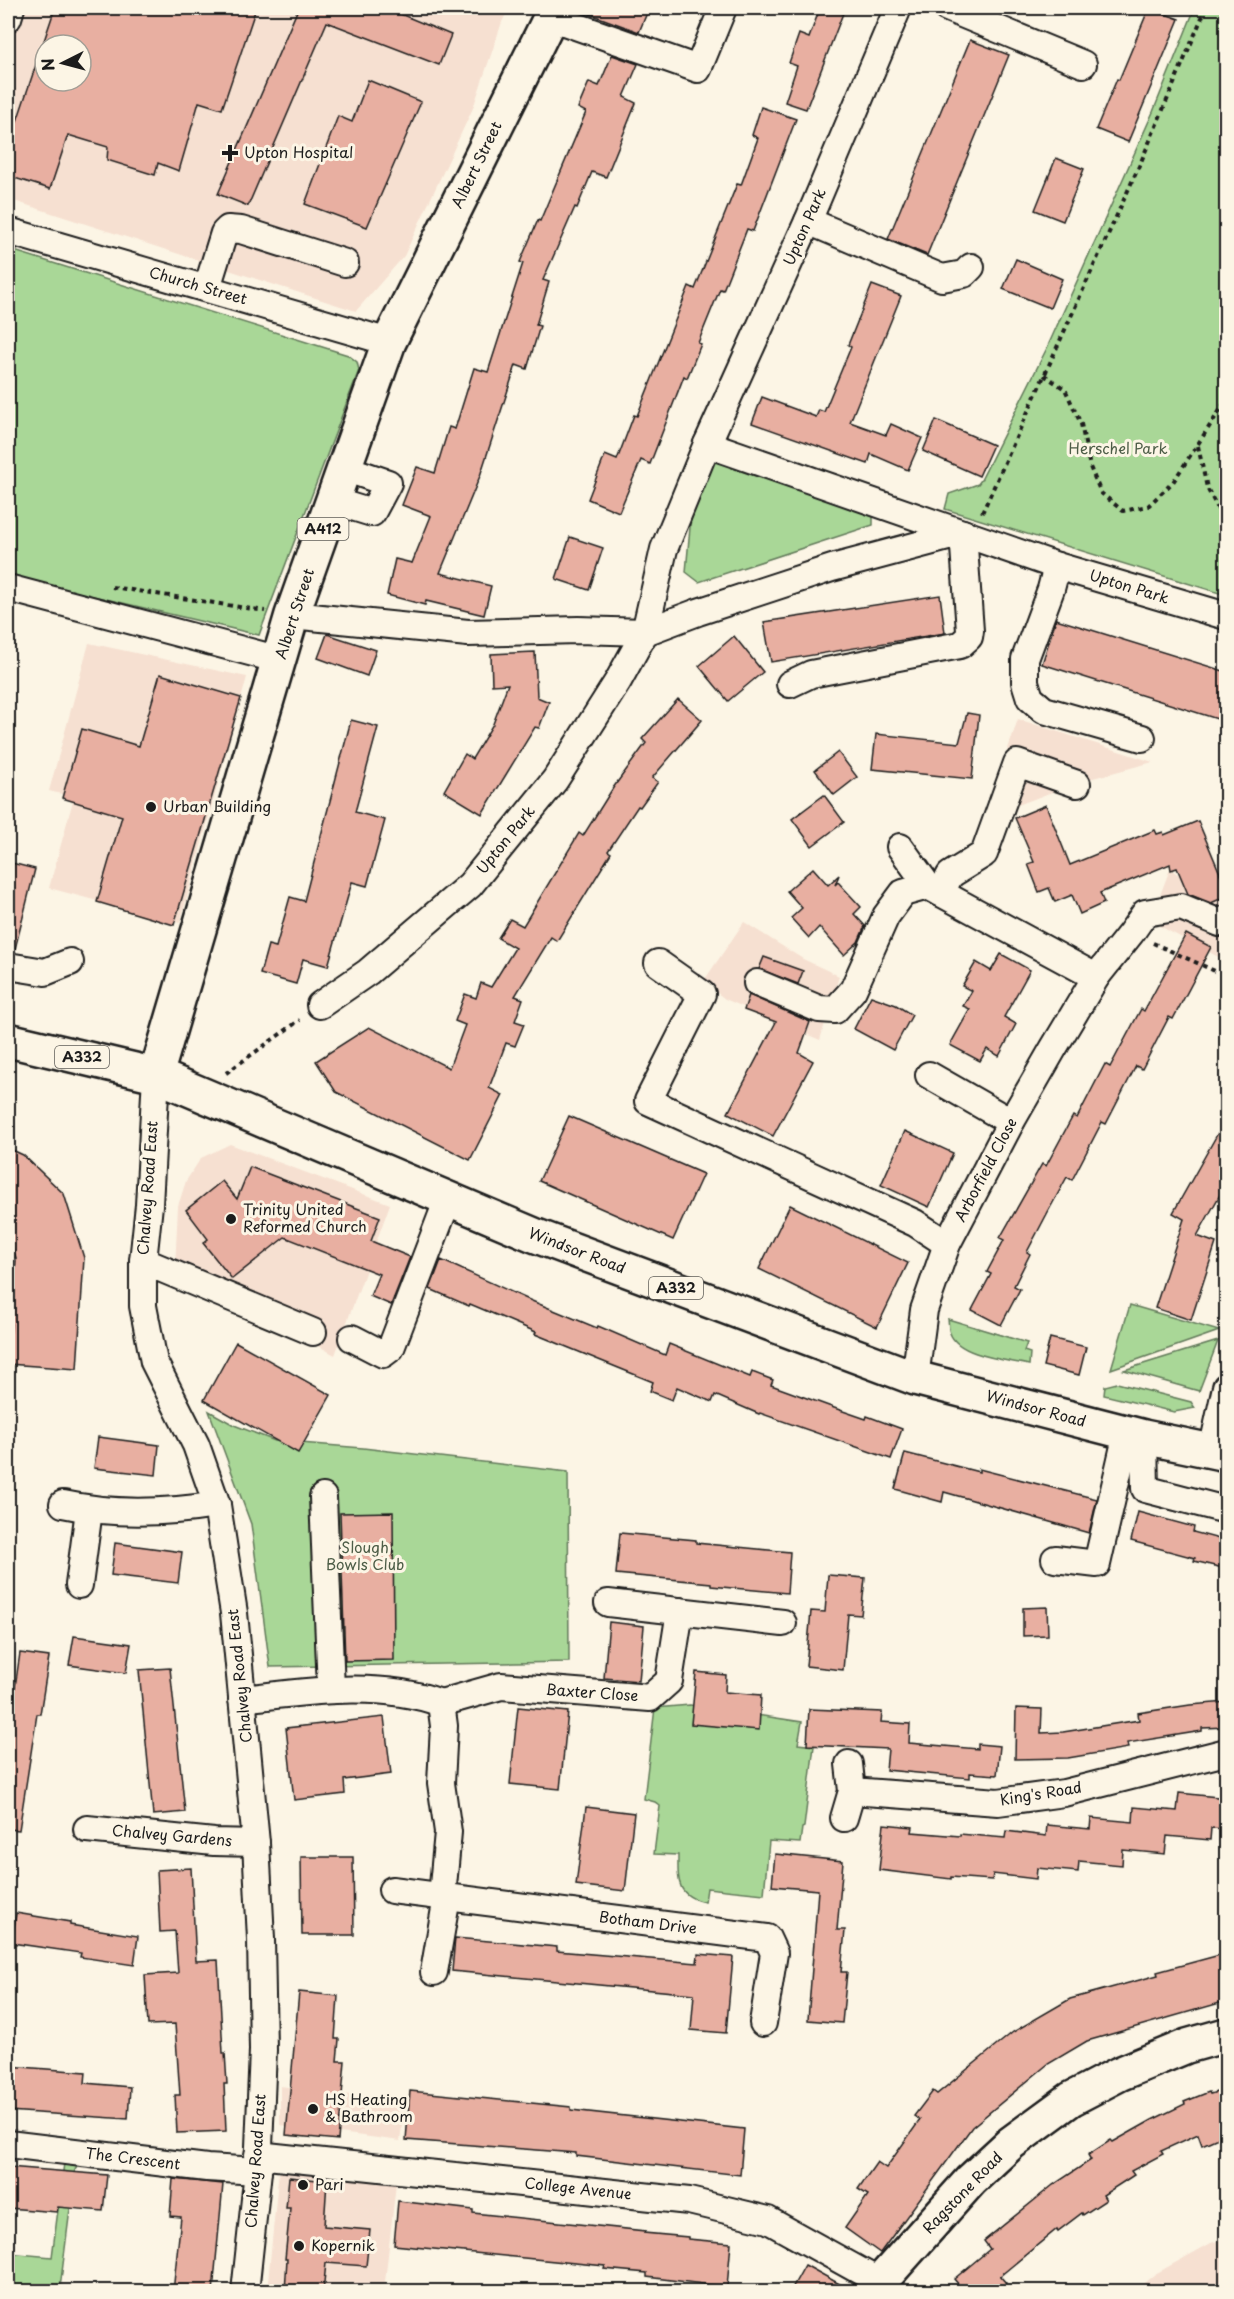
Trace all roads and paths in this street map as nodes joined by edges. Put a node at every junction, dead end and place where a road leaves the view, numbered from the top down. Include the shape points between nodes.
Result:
1 (11, 8) edge
2 (723, 8) edge
3 (898, 8) edge
4 (947, 8) edge
5 (1206, 8) edge
6 (552, 12) edge
7 (8, 18) edge
8 (1083, 64) dead end
9 (808, 221) junction
10 (8, 231) edge
11 (345, 263) dead end
12 (971, 267) dead end
13 (207, 288) junction
14 (389, 342) junction
15 (1044, 375) junction
16 (1227, 401) edge
17 (707, 444) junction
18 (1198, 445) junction
19 (344, 468) junction
20 (333, 501) junction
21 (1227, 524) edge
22 (968, 534) junction
23 (1057, 566) junction
24 (111, 587) dead end
25 (8, 588) edge
26 (292, 615) junction
27 (1227, 616) edge
28 (645, 632) junction
29 (280, 660) junction
30 (789, 684) dead end
31 (1142, 738) dead end
32 (1077, 784) dead end
33 (900, 848) dead end
34 (935, 889) junction
35 (1227, 919) edge
36 (1138, 923) junction
37 (70, 962) dead end
38 (658, 963) dead end
39 (8, 966) edge
40 (1227, 976) edge
41 (1096, 977) junction
42 (757, 983) dead end
43 (320, 1005) joint
44 (8, 1040) edge
45 (156, 1075) junction
46 (929, 1075) dead end
47 (198, 1093) junction
48 (1011, 1122) junction
49 (448, 1199) junction
50 (947, 1244) junction
51 (143, 1261) junction
52 (313, 1332) dead end
53 (352, 1338) dead end
54 (915, 1378) junction
55 (1227, 1387) edge
56 (1135, 1435) junction
57 (1222, 1454) edge
58 (323, 1497) dead end
59 (63, 1504) dead end
60 (217, 1504) junction
61 (89, 1510) junction
62 (1227, 1510) edge
63 (1055, 1559) dead end
64 (79, 1585) dead end
65 (608, 1603) dead end
66 (680, 1611) junction
67 (783, 1623) dead end
68 (331, 1689) junction
69 (242, 1699) junction
70 (441, 1703) junction
71 (1227, 1752) edge
72 (849, 1764) dead end
73 (852, 1791) junction
74 (844, 1818) dead end
75 (87, 1829) dead end
76 (256, 1843) junction
77 (392, 1890) dead end
78 (444, 1897) junction
79 (434, 1972) dead end
80 (763, 2023) dead end
81 (1227, 2035) edge
82 (8, 2144) edge
83 (258, 2163) junction
84 (877, 2287) edge
85 (245, 2292) edge

1 - 7 street
2 - 6 street via 698,69
3 - 9 street, Upton Park
4 - 8 street
5 - 15 path
6 - 14 main road, Albert Street / A412
9 - 12 street via 942,278 964,274
9 - 17 street, Upton Park
10 - 13 street, Church Street
11 - 13 street via 228,229
13 - 14 street, Church Street
14 - 19 main road, Albert Street / A412
15 - 18 path via 1065,388 1081,424 1090,466 1101,493 1124,511 1148,506 1173,482
15 - 22 path
16 - 18 path
17 - 22 street, Upton Park
17 - 28 street, Upton Park via 664,549
18 - 21 path via 1207,488
19 - 20 main road, Albert Street / A412
19 - 20 street via 388,483 372,513
20 - 26 main road, Albert Street / A412
22 - 23 street, Upton Park
22 - 28 street via 832,568
22 - 30 street via 970,631 960,645 811,674
23 - 27 street, Upton Park
23 - 31 street via 1025,659 1030,698 1044,710
24 - 26 path
25 - 29 street
26 - 28 street via 468,633
26 - 29 main road, Albert Street / A412
28 - 43 street, Upton Park via 555,780 470,885 368,972
29 - 45 main road, Albert Street / A412
32 - 34 street via 1017,763 984,854
33 - 34 street
34 - 41 street
34 - 42 street via 903,893 886,916 853,990 835,1010 819,1009
35 - 36 street via 1220,923 1181,908
36 - 40 path
36 - 41 street, Arborfield Close
37 - 39 street via 45,972
38 - 50 street via 702,994 648,1101 915,1223
41 - 48 street, Arborfield Close
43 - 47 path
44 - 45 main road, Windsor Road / A332
45 - 47 main road, Windsor Road / A332
45 - 51 street, Chalvey Road East
46 - 48 street
47 - 49 main road, Windsor Road / A332
48 - 50 street, Arborfield Close
49 - 53 street via 391,1348 383,1354
49 - 54 main road, Windsor Road / A332
50 - 54 street, Arborfield Close via 924,1310
51 - 52 street
51 - 60 street, Chalvey Road East via 143,1306 154,1362 196,1445
54 - 56 main road, Windsor Road / A332
55 - 57 street
56 - 57 main road, Windsor Road / A332
56 - 62 street via 1145,1489
56 - 63 street via 1097,1564
58 - 68 street
59 - 61 street
60 - 61 street via 177,1511
60 - 69 street, Chalvey Road East via 234,1613
61 - 64 street
65 - 66 street
66 - 67 street
66 - 70 street, Baxter Close via 669,1681 650,1698 501,1686
68 - 69 street
68 - 70 street via 417,1694
69 - 76 street, Chalvey Road East
70 - 78 street via 441,1783 448,1832
71 - 73 street, King's Road via 1064,1792 998,1802
72 - 73 street
73 - 74 street
75 - 76 street, Chalvey Gardens
76 - 83 street, Chalvey Road East via 263,2050
77 - 78 street, Botham Drive
78 - 79 street
78 - 80 street, Botham Drive via 767,1938 774,1953
81 - 84 main road, Ragstone Road via 1187,2046 1071,2099 1011,2143 971,2180
82 - 83 street, The Crescent via 207,2168
83 - 84 street, College Avenue via 689,2201 768,2220
83 - 85 street, Chalvey Road East

